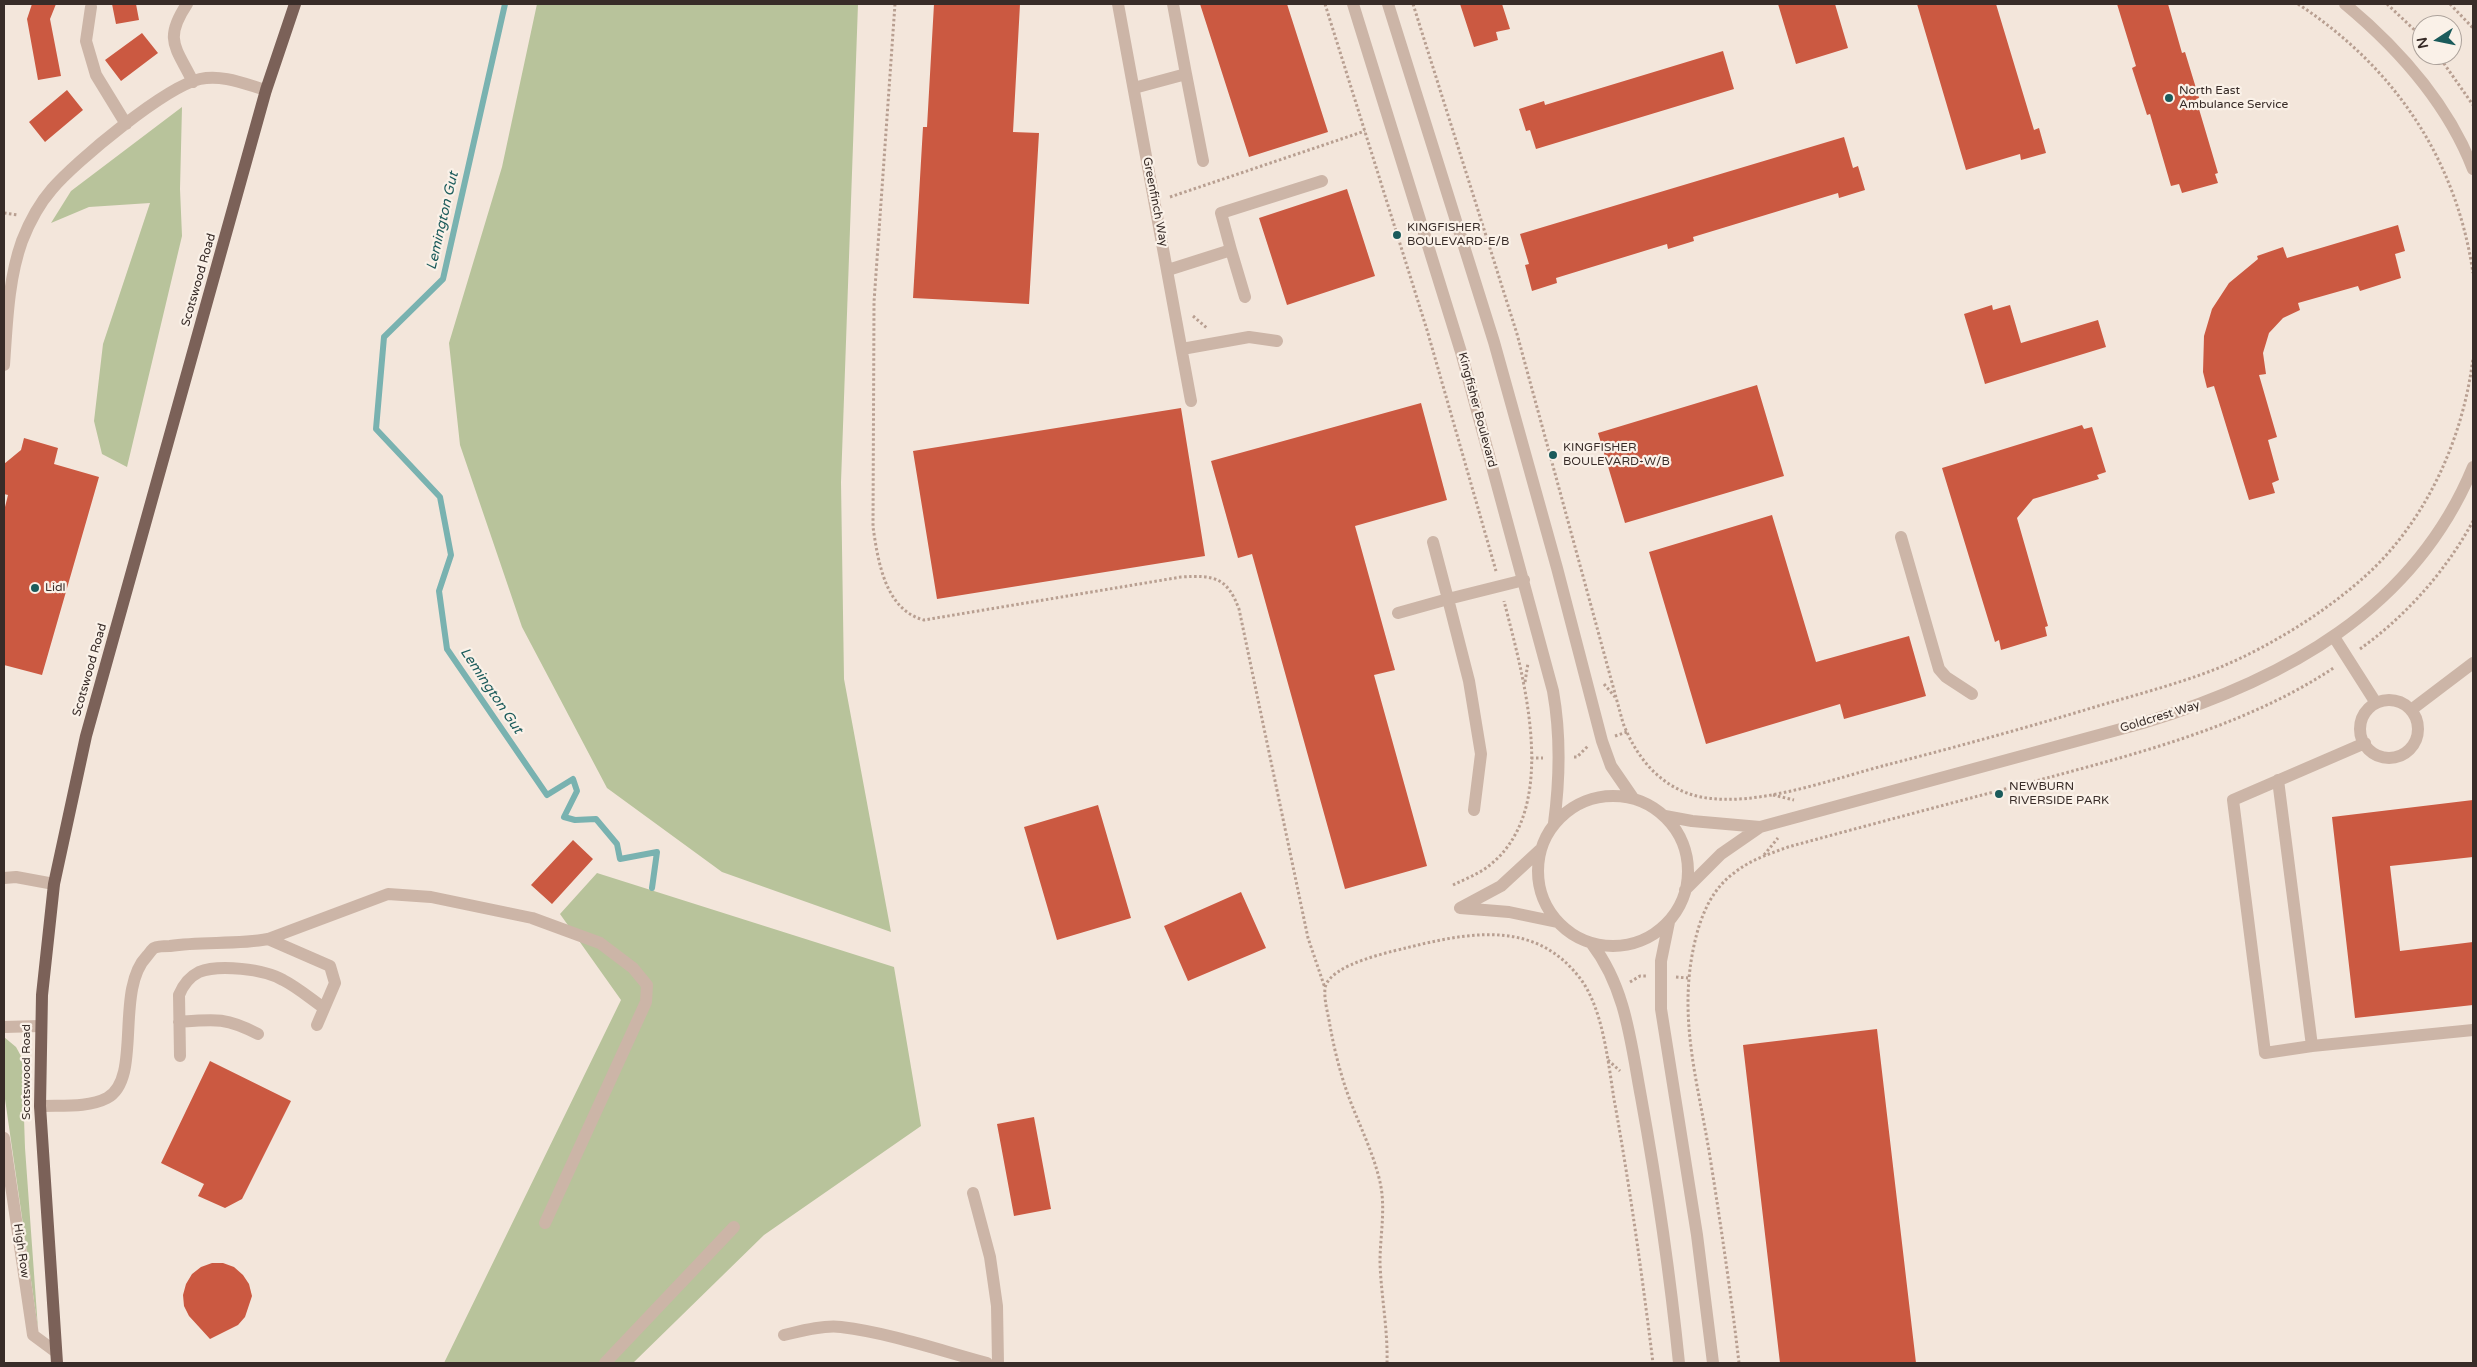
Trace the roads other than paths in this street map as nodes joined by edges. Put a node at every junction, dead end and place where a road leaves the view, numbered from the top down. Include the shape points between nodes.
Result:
1 (187, 4) edge
2 (295, 4) edge
3 (1118, 4) edge
4 (1173, 4) edge
5 (1353, 4) edge
6 (1388, 4) edge
7 (2345, 4) edge
8 (91, 7) dead end
9 (1186, 74) junction
10 (194, 82) junction
11 (1134, 88) junction
12 (266, 90) junction
13 (126, 124) junction
14 (1203, 161) dead end
15 (2473, 169) edge
16 (1322, 181) dead end
17 (1232, 250) junction
18 (1168, 270) junction
19 (1245, 297) dead end
20 (1277, 341) dead end
21 (1182, 349) junction
22 (4, 364) edge
23 (1191, 401) dead end
24 (2473, 467) edge
25 (1901, 537) dead end
26 (1433, 542) dead end
27 (1524, 580) junction
28 (1448, 600) junction
29 (1398, 613) dead end
30 (2334, 637) junction
31 (2473, 664) edge
32 (1972, 694) dead end
33 (2376, 704) junction
34 (2411, 710) junction
35 (2365, 743) junction
36 (2278, 780) junction
37 (1633, 798) junction
38 (1474, 810) dead end
39 (1665, 816) junction
40 (1554, 823) junction
41 (1760, 827) junction
42 (1540, 850) junction
43 (4, 878) edge
44 (54, 884) junction
45 (1685, 890) junction
46 (1557, 922) junction
47 (1669, 922) junction
48 (268, 939) junction
49 (1592, 944) junction
50 (324, 1008) junction
51 (179, 1022) junction
52 (40, 1026) junction
53 (317, 1026) dead end
54 (4, 1027) edge
55 (2473, 1030) edge
56 (258, 1034) dead end
57 (2312, 1046) junction
58 (180, 1056) dead end
59 (40, 1106) junction
60 (4, 1138) edge
61 (973, 1193) dead end
62 (545, 1223) dead end
63 (734, 1228) dead end
64 (784, 1335) dead end
65 (57, 1358) edge
66 (605, 1363) edge
67 (987, 1363) edge
68 (998, 1363) edge
69 (1679, 1363) edge
70 (1714, 1363) edge

1 - 10 street via 175,22 172,40
2 - 12 main road, Scotswood Road
3 - 11 street, Greenfinch Way
4 - 9 street
5 - 27 street, Kingfisher Boulevard via 1461,352
6 - 37 street via 1494,342 1602,741 1611,766
7 - 15 street via 2377,31 2416,72 2457,134
8 - 13 street via 86,41 96,75
9 - 11 street
9 - 14 street
10 - 12 street via 214,78
10 - 13 street
11 - 18 street, Greenfinch Way
12 - 44 main road, Scotswood Road via 86,736
13 - 22 street via 71,168 33,216 22,242 8,302
16 - 17 street via 1221,213
17 - 18 street
17 - 19 street
18 - 21 street, Greenfinch Way
20 - 21 street via 1249,337
21 - 23 street, Greenfinch Way
24 - 30 street, Goldcrest Way via 2452,510 2412,568 2384,597
25 - 32 street via 1939,669
26 - 28 street
27 - 28 street
27 - 40 street, Kingfisher Boulevard via 1553,691 1559,728 1560,778
28 - 29 street
28 - 38 street via 1469,681 1481,754
30 - 33 street
30 - 41 street, Goldcrest Way via 2270,674 2178,712 2000,764
31 - 34 street
33 - 34 street via 2395,700
33 - 35 street via 2365,713 2361,722
34 - 35 street via 2419,727 2411,749 2392,758 2382,757 2373,753
35 - 36 street
36 - 57 street
36 - 57 street via 2233,800 2265,1053
37 - 39 street
37 - 40 street via 1616,795 1590,799 1566,811
39 - 41 street
39 - 45 street via 1683,844 1687,859
40 - 42 street
41 - 45 street via 1720,854
42 - 46 street via 1537,865 1540,888 1548,910
42 - 46 street via 1501,886 1460,908 1509,912
43 - 44 street
44 - 52 main road, Scotswood Road
45 - 47 street
46 - 49 street
47 - 49 street via 1642,940 1612,946
47 - 70 street via 1660,976 1664,1035 1698,1235
48 - 50 street via 330,966 335,983
48 - 59 street via 155,948 138,966 133,983 128,1004 127,1064 121,1083 109,1097 90,1103
48 - 62 street via 388,894 431,897 532,918 600,943 633,968 647,985 646,1002
49 - 69 street via 1604,959 1617,988 1626,1023 1648,1136
50 - 51 street via 273,976 240,969 216,970 200,972 183,986 179,995
50 - 53 street
51 - 56 street via 224,1020
51 - 58 street
52 - 54 street
52 - 59 main road, Scotswood Road
55 - 57 street
59 - 65 main road, Scotswood Road
60 - 65 street, High Row via 33,1335
61 - 68 street via 990,1257 997,1306
63 - 66 street
64 - 67 street via 839,1327 894,1337

